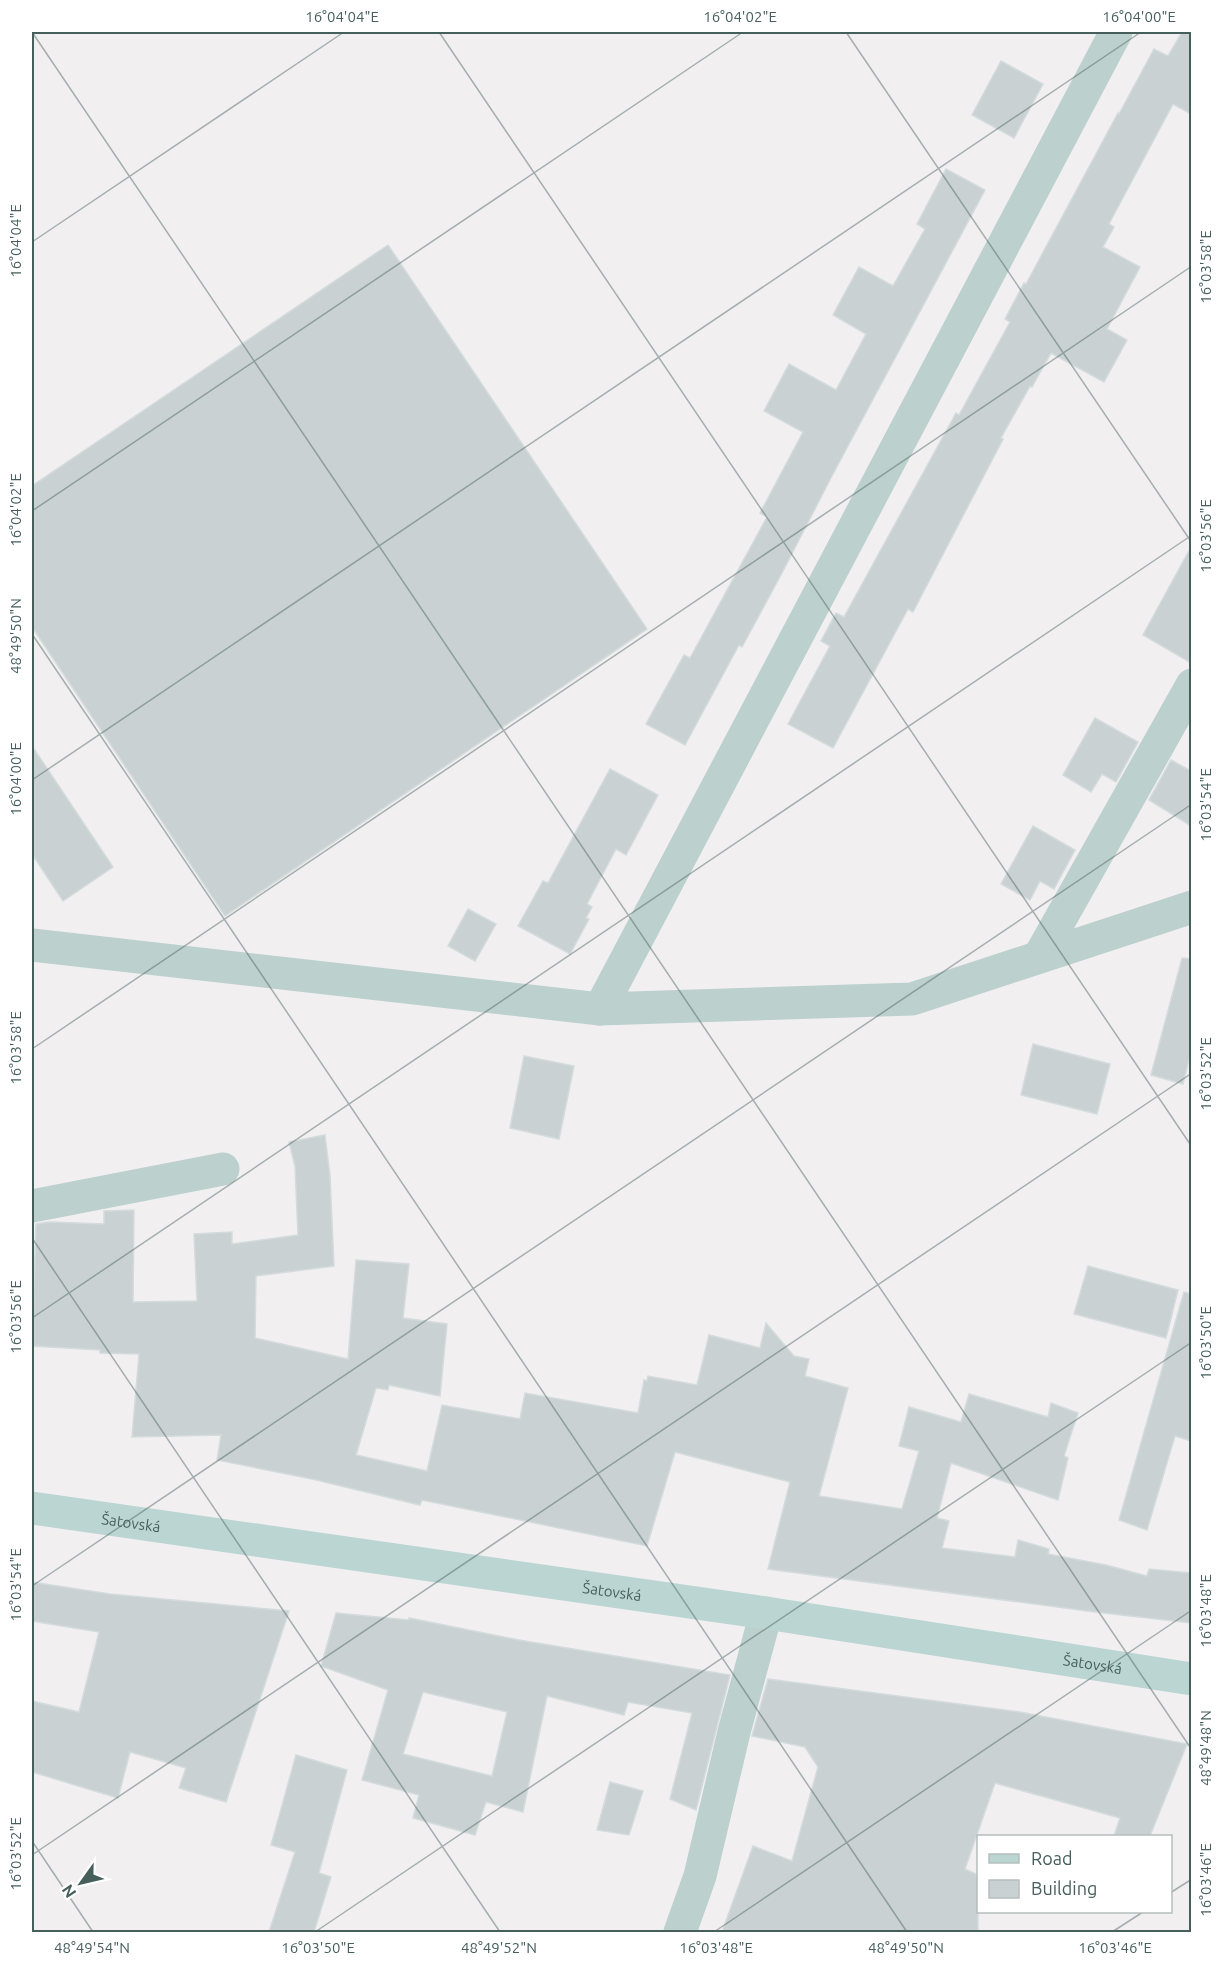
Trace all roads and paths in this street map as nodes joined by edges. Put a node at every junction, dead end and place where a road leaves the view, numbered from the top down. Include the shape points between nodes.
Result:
1 (1116, 32) edge
2 (1191, 685) edge
3 (1191, 907) edge
4 (32, 945) edge
5 (1040, 957) junction
6 (600, 1009) junction
7 (223, 1169) dead end
8 (32, 1206) edge
9 (32, 1508) edge
10 (766, 1613) junction
11 (1191, 1679) edge
12 (680, 1932) edge

1 - 6 street
2 - 5 street
3 - 5 street
4 - 6 street
5 - 6 street via 912,999
7 - 8 street
9 - 10 main road, Šatovská
10 - 11 main road, Šatovská
10 - 12 street via 700,1876

